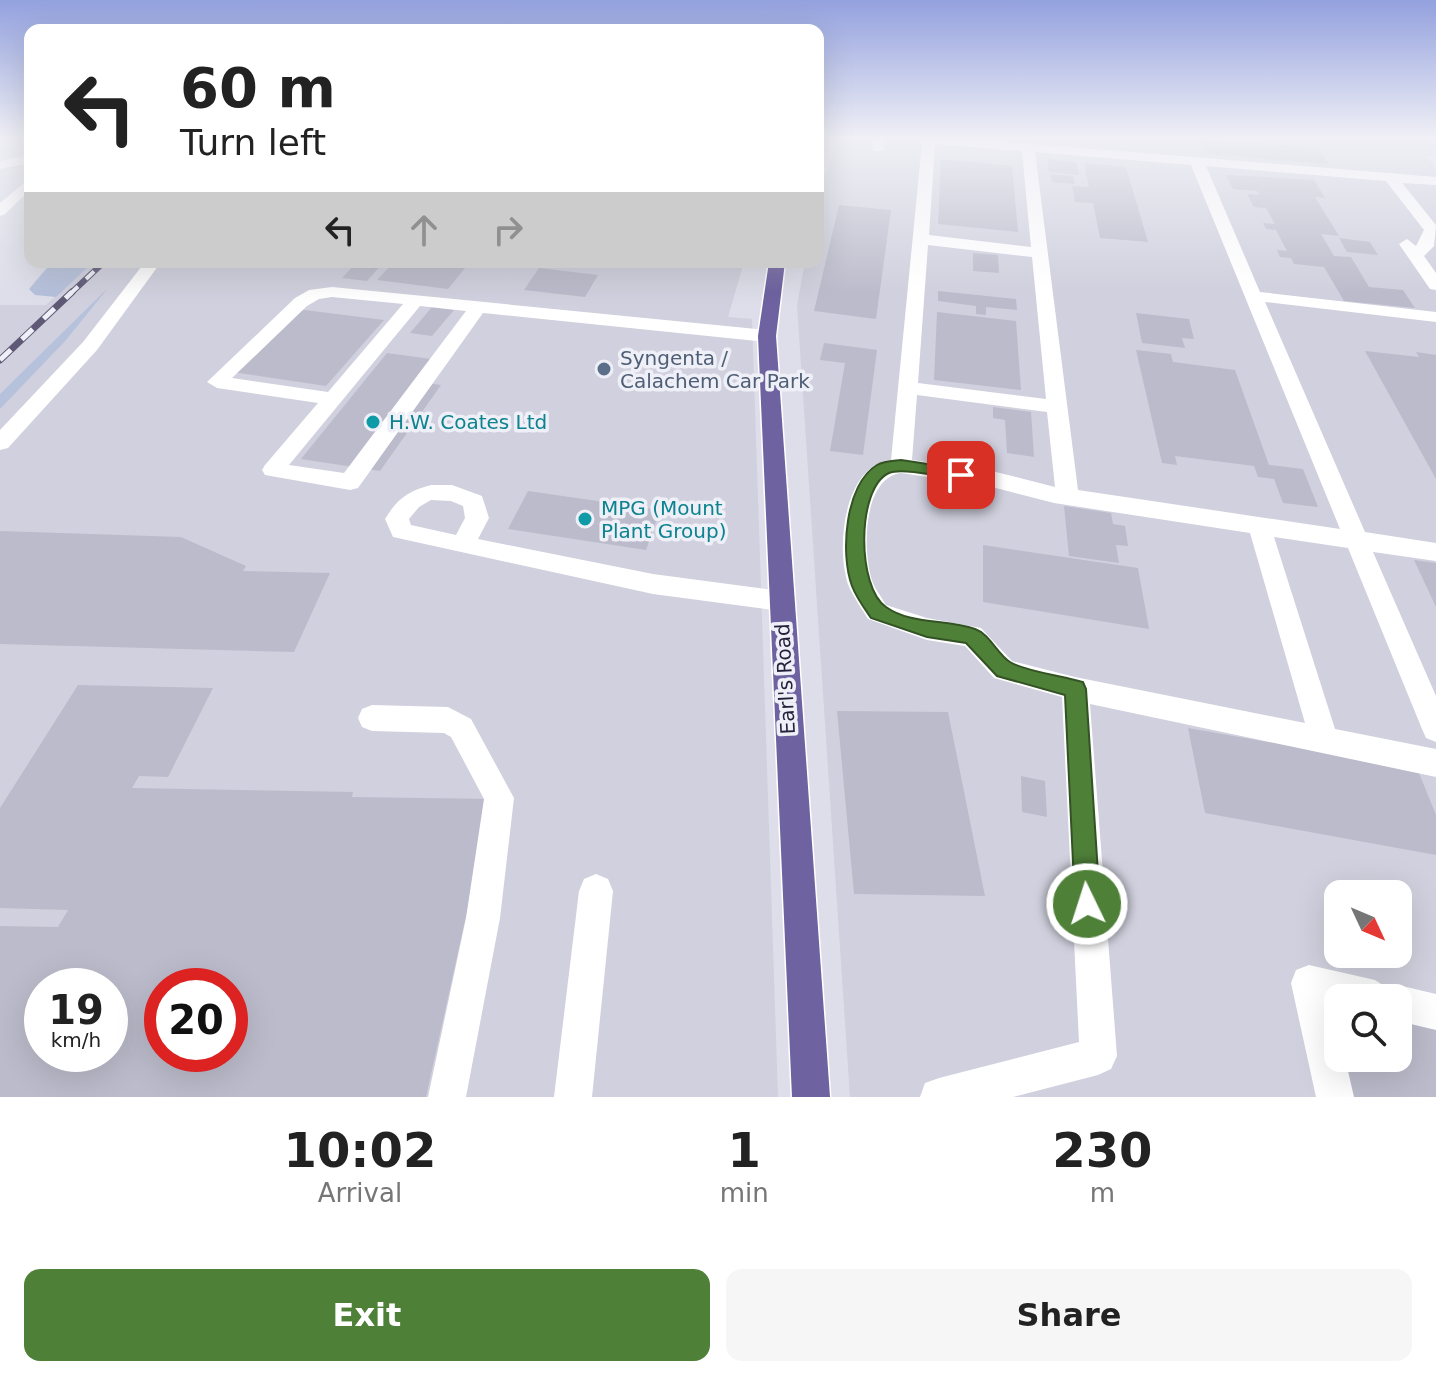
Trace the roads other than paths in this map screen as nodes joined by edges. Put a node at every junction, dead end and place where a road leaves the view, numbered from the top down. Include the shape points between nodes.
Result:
1 (22, 190) edge
2 (924, 190) edge
3 (1033, 190) edge
4 (1209, 190) edge
5 (1401, 190) edge
6 (0, 211) edge
7 (920, 239) junction
8 (1040, 253) junction
9 (148, 268) edge
10 (776, 268) edge
11 (1436, 285) edge
12 (1254, 296) junction
13 (415, 301) junction
14 (478, 307) junction
15 (1436, 317) edge
16 (767, 336) junction
17 (908, 388) junction
18 (334, 399) junction
19 (1057, 407) junction
20 (0, 443) edge
21 (901, 466) junction
22 (1067, 497) junction
23 (1259, 525) junction
24 (1356, 540) junction
25 (463, 544) dead end
26 (1436, 552) edge
27 (780, 601) junction
28 (1075, 689) junction
29 (372, 718) dead end
30 (1435, 723) edge
31 (1324, 740) junction
32 (1436, 763) edge
33 (596, 891) dead end
34 (1324, 986) edge
35 (1412, 1006) edge
36 (1436, 1012) edge
37 (1324, 1049) edge
38 (1329, 1072) edge
39 (447, 1097) edge
40 (573, 1097) edge
41 (811, 1097) edge
42 (939, 1097) edge
43 (1335, 1097) edge

1 - 6 lane
2 - 7 lane
3 - 8 lane
4 - 12 lane
5 - 11 lane via 1432,230 1426,246 1410,248
7 - 8 lane
7 - 17 lane
8 - 19 lane
9 - 20 lane via 90,346
10 - 16 main road, Earl's Road
12 - 15 lane
12 - 24 lane
13 - 14 lane
13 - 18 lane
13 - 18 lane via 315,294 217,382
14 - 16 lane
14 - 18 lane via 350,482 273,470
16 - 27 main road, Earl's Road
17 - 19 lane
17 - 21 lane
19 - 22 lane
21 - 22 lane
21 - 28 lane via 884,468 870,479 859,510 853,547 861,585 877,612 927,629 972,636 1004,670
22 - 23 lane
23 - 24 lane
23 - 31 lane
24 - 26 lane
24 - 30 lane
25 - 27 lane via 653,584
27 - 41 main road, Earl's Road
28 - 31 lane
28 - 42 lane via 1098,1056
29 - 39 lane via 448,720 461,728 499,798 483,918
31 - 32 lane
33 - 40 lane
34 - 37 lane via 1309,983
35 - 36 lane
38 - 43 lane

